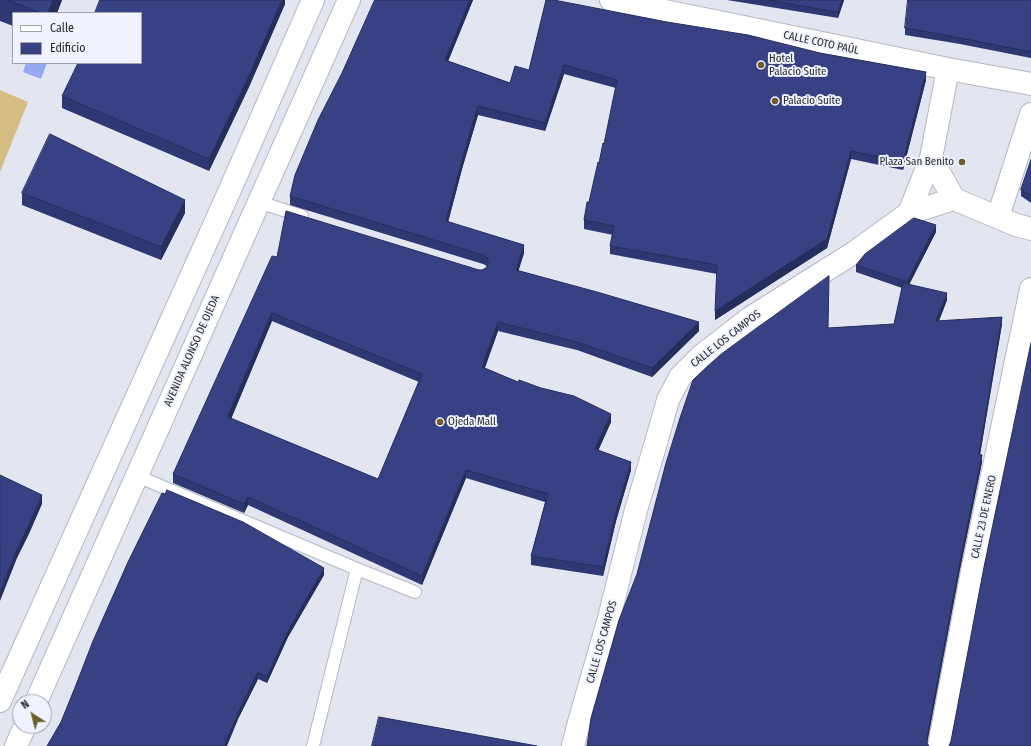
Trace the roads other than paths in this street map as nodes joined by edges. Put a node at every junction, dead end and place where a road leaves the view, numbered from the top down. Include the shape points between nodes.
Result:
1 (313, 0) edge
2 (350, 0) edge
3 (611, 0) edge
4 (695, 9) edge
5 (948, 69) junction
6 (1031, 84) edge
7 (1031, 114) edge
8 (931, 158) junction
9 (954, 199) junction
10 (259, 202) junction
11 (909, 213) junction
12 (998, 217) junction
13 (315, 220) edge
14 (1031, 229) edge
15 (1031, 289) edge
16 (136, 476) junction
17 (357, 569) junction
18 (415, 592) dead end
19 (40, 694) edge
20 (0, 701) edge
21 (21, 734) edge
22 (16, 746) edge
23 (313, 746) edge
24 (573, 746) edge
25 (939, 746) edge

1 - 20 street
2 - 10 street, AVENIDA ALONSO DE OJEDA
3 - 4 street, CALLE COTO PAÚL
4 - 5 street, CALLE COTO PAÚL
5 - 6 street, CALLE COTO PAÚL
5 - 8 street
7 - 12 street
8 - 9 street
8 - 11 street
9 - 11 street
9 - 12 street
10 - 13 lane
10 - 16 street, AVENIDA ALONSO DE OJEDA
11 - 24 street, CALLE LOS CAMPOS via 855,252 750,318 700,356 680,377 668,400 654,446
12 - 14 street
15 - 25 street, CALLE 23 DE ENERO
16 - 17 lane
16 - 19 street, AVENIDA ALONSO DE OJEDA
17 - 18 lane
17 - 23 lane
21 - 22 street

